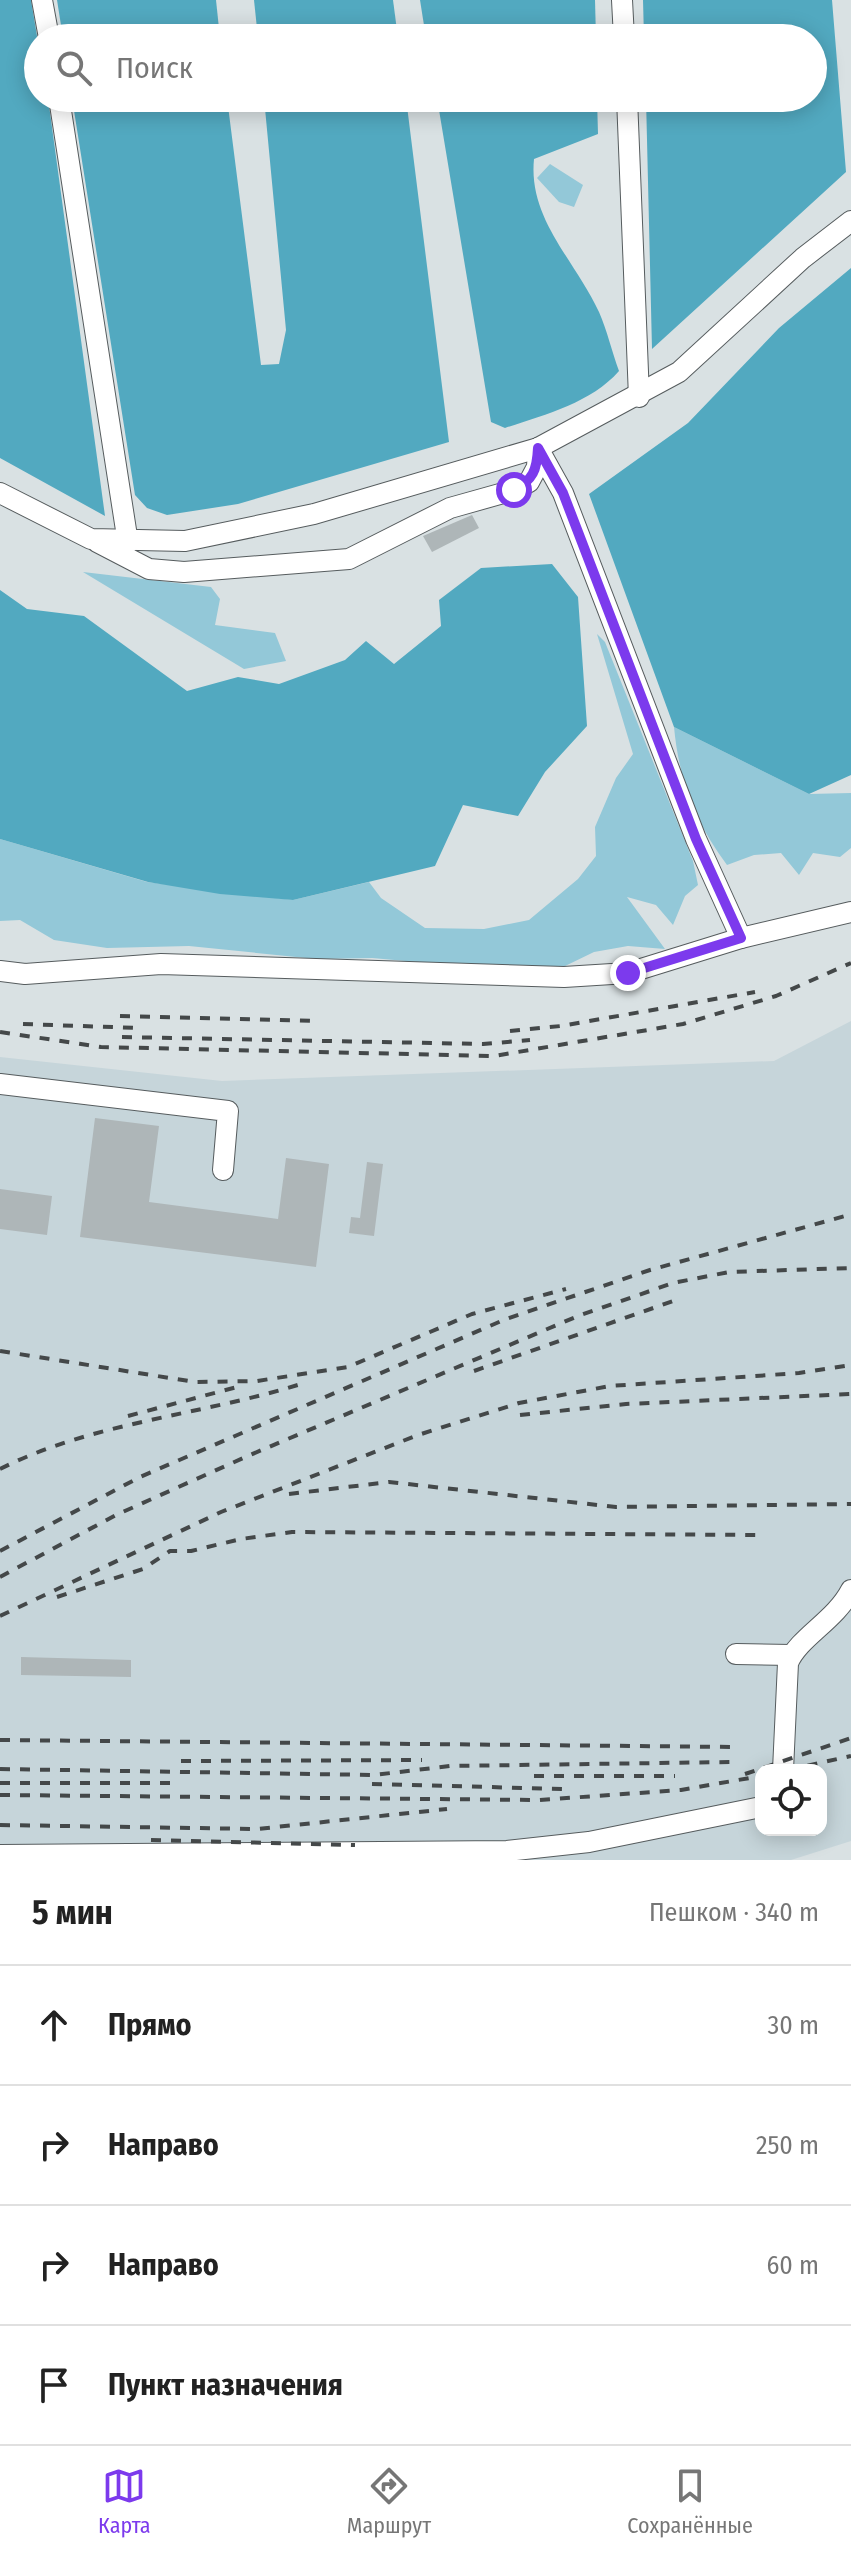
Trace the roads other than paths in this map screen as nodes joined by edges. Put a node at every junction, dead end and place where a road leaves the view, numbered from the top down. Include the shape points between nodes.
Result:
1 (42, 0) edge
2 (622, 0) edge
3 (46, 24) edge
4 (623, 24) edge
5 (61, 112) edge
6 (628, 112) edge
7 (851, 221) edge
8 (639, 397) junction
9 (538, 448) junction
10 (0, 493) edge
11 (91, 539) junction
12 (128, 543) junction
13 (851, 912) edge
14 (741, 938) junction
15 (0, 971) edge
16 (0, 1084) edge
17 (223, 1170) dead end
18 (851, 1590) edge
19 (736, 1654) dead end
20 (791, 1655) junction
21 (783, 1764) edge
22 (755, 1808) edge
23 (0, 1855) edge

1 - 3 lane
2 - 4 lane
5 - 12 lane
6 - 8 lane
7 - 8 lane via 679,372
8 - 9 lane
9 - 11 lane via 529,482 450,508 349,559 184,572 149,569
9 - 12 lane via 314,514 185,541
9 - 14 lane via 563,493 696,839
10 - 11 lane
11 - 12 lane
13 - 14 lane
14 - 15 lane via 628,973 564,977 161,964 25,974
16 - 17 lane via 228,1111
18 - 20 lane via 834,1617
19 - 20 lane
20 - 21 lane
22 - 23 lane via 589,1842 507,1851

